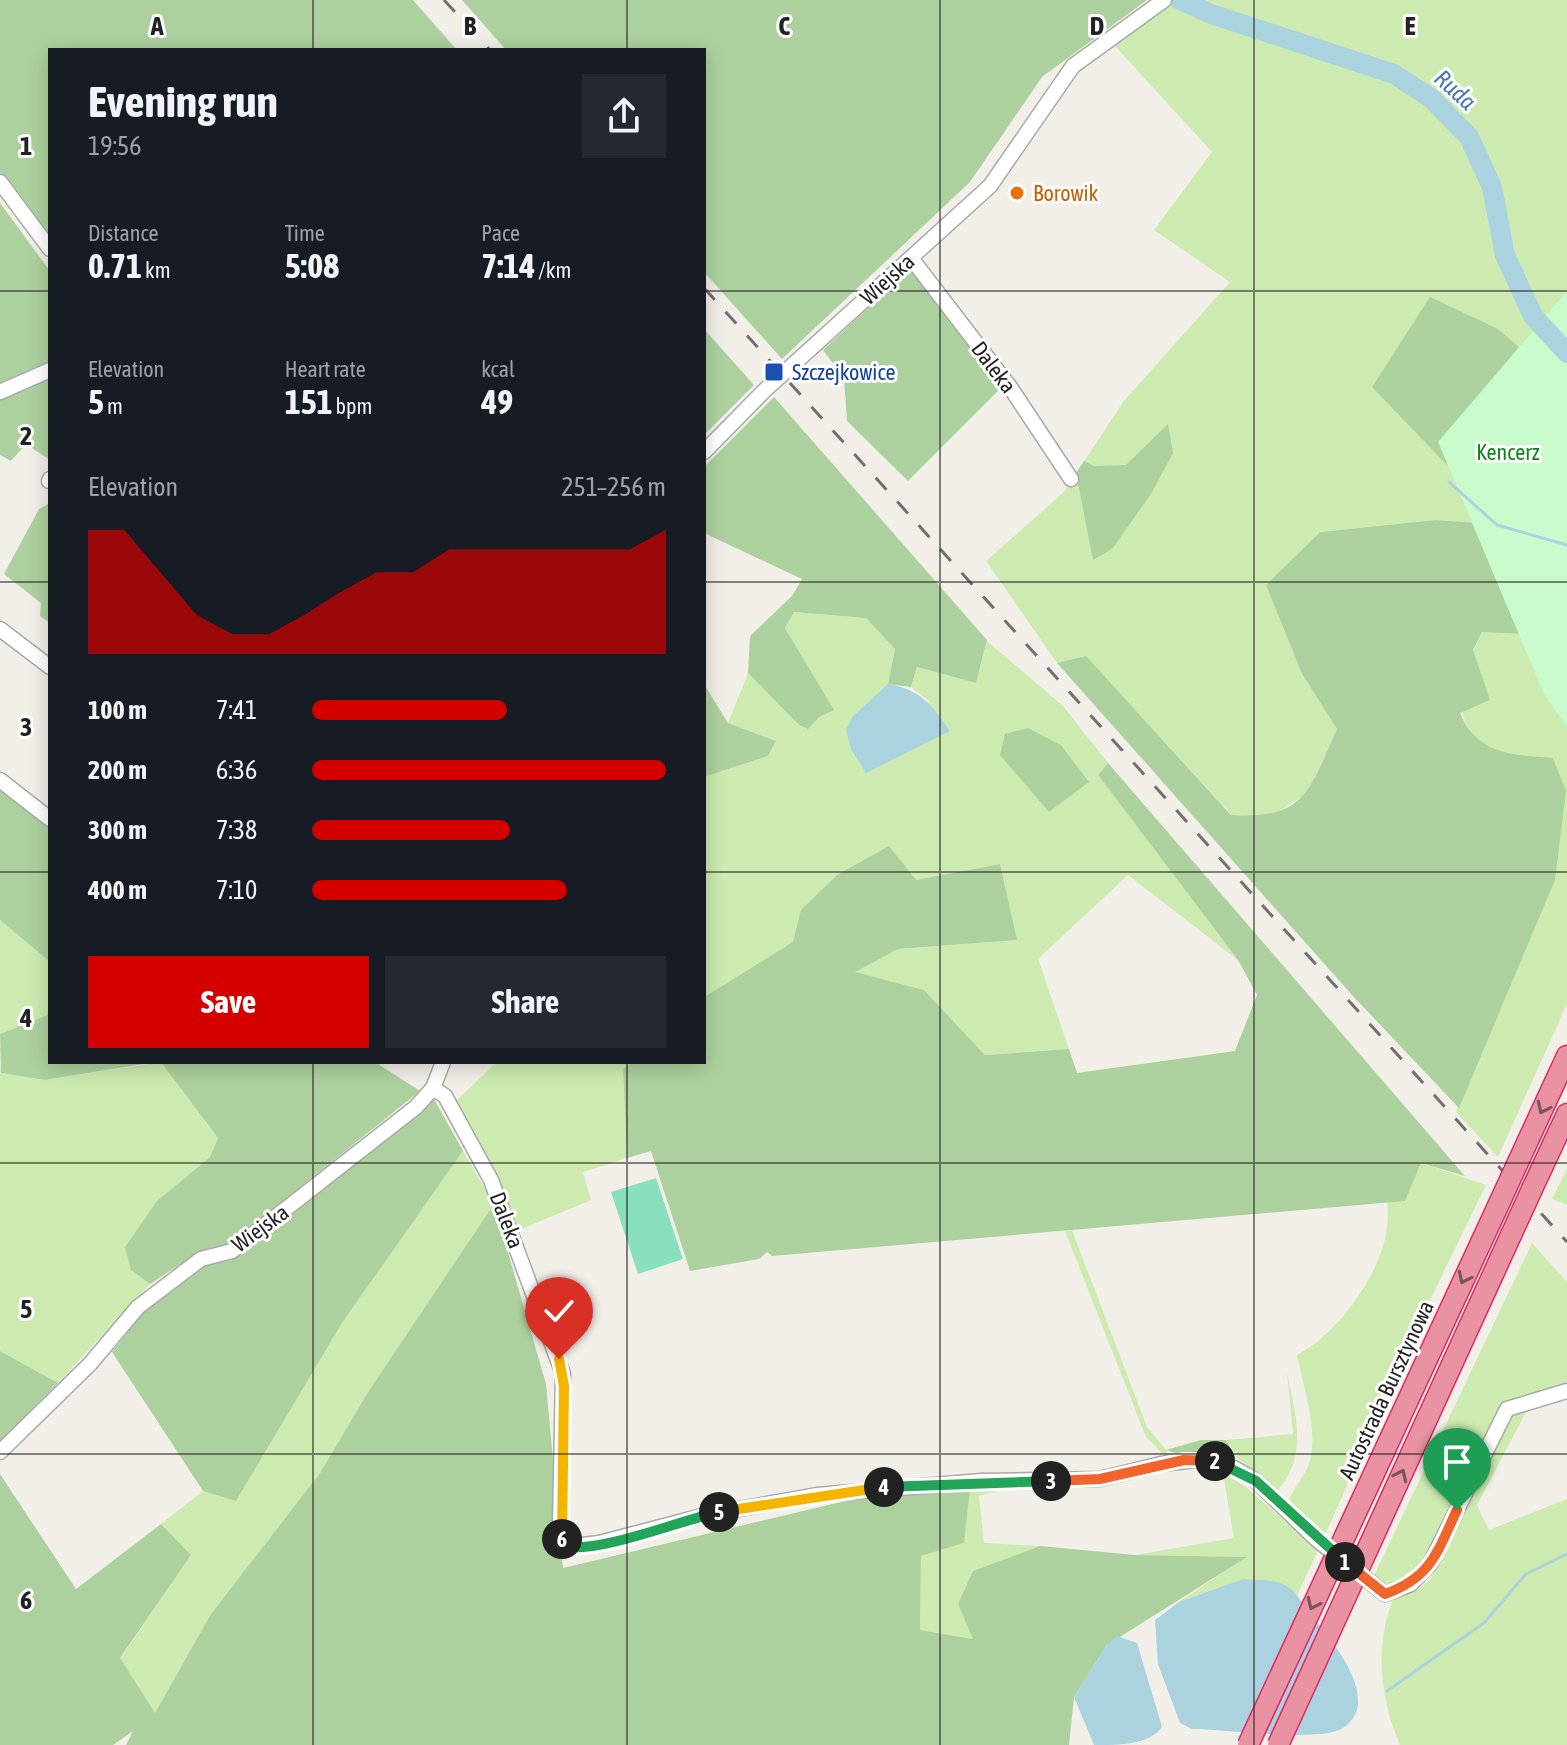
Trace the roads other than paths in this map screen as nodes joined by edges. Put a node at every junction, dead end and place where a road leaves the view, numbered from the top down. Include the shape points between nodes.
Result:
1 (1163, 1) edge
2 (0, 182) edge
3 (48, 246) edge
4 (911, 258) junction
5 (48, 371) edge
6 (0, 392) edge
7 (706, 450) edge
8 (1071, 479) dead end
9 (0, 629) edge
10 (48, 665) edge
11 (0, 780) edge
12 (48, 817) edge
13 (1567, 1056) edge
14 (442, 1064) edge
15 (433, 1088) junction
16 (1567, 1114) edge
17 (1567, 1391) edge
18 (0, 1452) edge
19 (1248, 1745) edge
20 (1278, 1745) edge

1 - 4 street, Wiejska via 1073,66 990,186
2 - 3 street
4 - 7 street, Wiejska
4 - 8 street, Daleka via 1010,387
5 - 6 street
9 - 10 street
11 - 12 street
13 -> 19 highway, Autostrada Bursztynowa, bridge
14 - 15 street, Wiejska
15 - 17 street, Daleka via 445,1096 491,1180 563,1374 560,1528 566,1547 732,1509 868,1488 1089,1480 1205,1459 1256,1481 1315,1538 1385,1594 1411,1584 1430,1564 1507,1409
15 - 18 street, Wiejska via 416,1107 232,1251 201,1259 138,1307 90,1364
20 -> 16 highway, bridge

